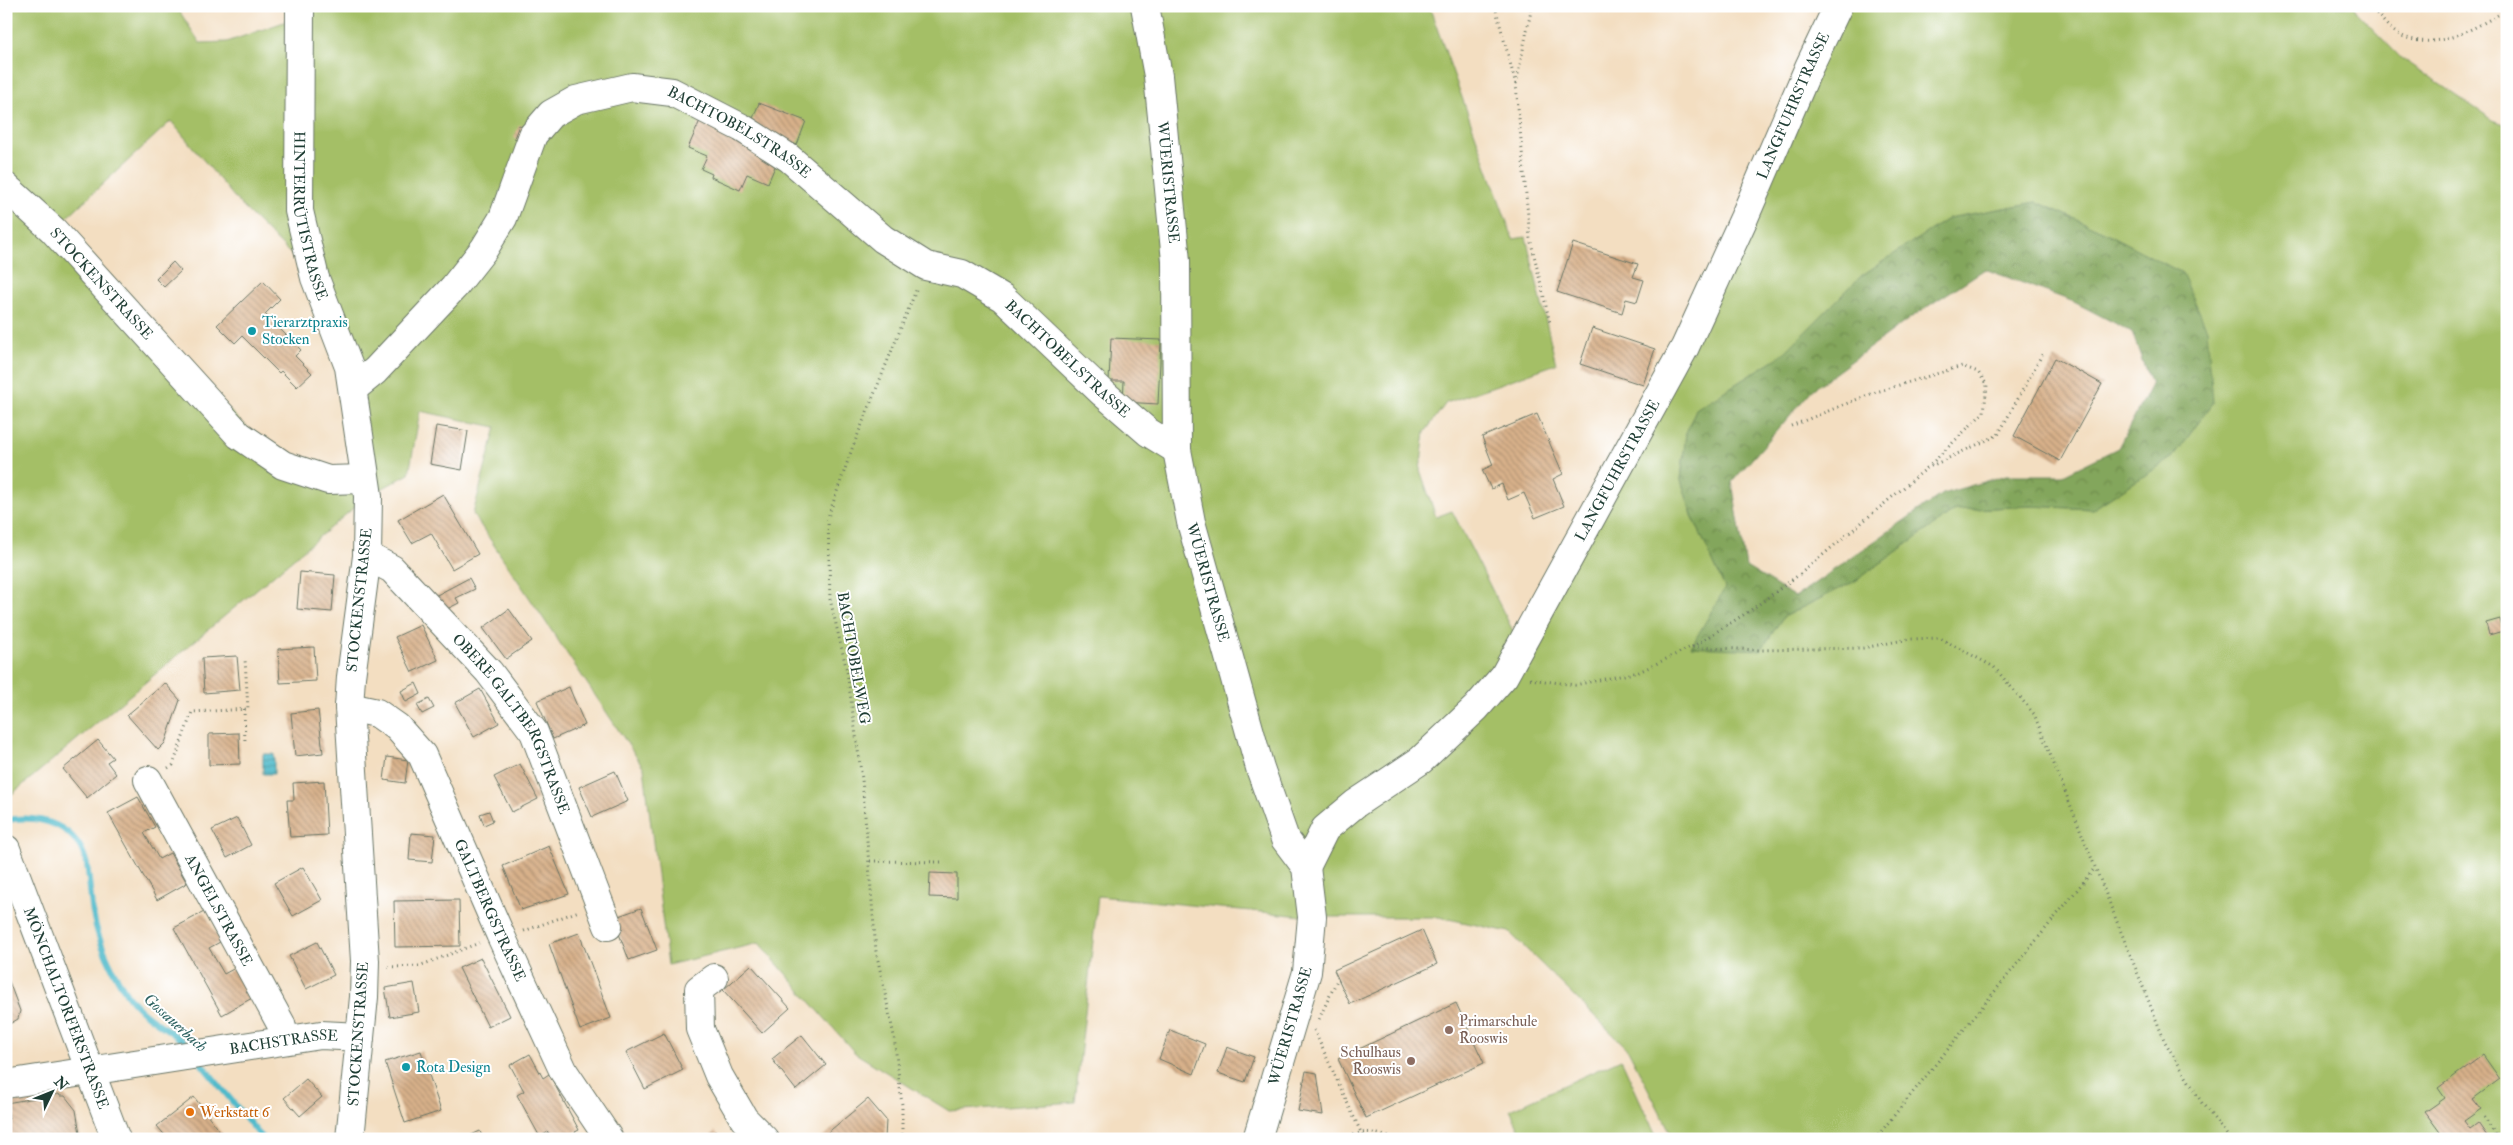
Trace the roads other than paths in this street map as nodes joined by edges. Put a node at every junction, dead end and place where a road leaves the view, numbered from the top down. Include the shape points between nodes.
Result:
1 (300, 6) edge
2 (1145, 6) edge
3 (1838, 6) edge
4 (6, 187) edge
5 (354, 388) junction
6 (1177, 450) junction
7 (365, 479) junction
8 (367, 556) junction
9 (350, 707) junction
10 (148, 780) road end
11 (6, 849) edge
12 (1306, 867) junction
13 (604, 915) road end
14 (714, 978) dead end
15 (360, 1037) junction
16 (285, 1040) junction
17 (91, 1071) junction
18 (6, 1084) edge
19 (116, 1139) edge
20 (350, 1139) edge
21 (609, 1139) edge
22 (764, 1139) edge
23 (1257, 1139) edge

1 - 5 street, HINTERRÜTISTRASSE via 299,212 315,278
2 - 6 street, WÜERISTRASSE via 1158,76 1176,261
3 - 12 street, LANGFUHRSTRASSE via 1685,347 1504,676 1476,708 1421,760 1355,804 1325,829
4 - 7 street, STOCKENSTRASSE via 53,230 239,435 283,465 328,480
5 - 6 street, BACHTOBELSTRASSE via 454,287 484,248 503,218 534,135 551,114 576,100 632,87 672,92 742,128 789,158 883,239 926,266 962,274 1003,298 1126,413
5 - 7 street, HINTERRÜTISTRASSE
6 - 12 street, WÜERISTRASSE via 1190,522 1260,768 1285,840
7 - 8 street, STOCKENSTRASSE via 368,496
8 - 9 street, STOCKENSTRASSE
8 - 13 street, OBERE GALTBERGSTRASSE via 392,569 489,672 534,732
9 - 15 street, STOCKENSTRASSE via 364,966
9 - 21 street, GALTBERGSTRASSE via 377,713 397,727 422,755 564,1072
10 - 16 street, ANGELSTRASSE via 281,1024
11 - 17 street, MÖNCHALTORFERSTRASSE
12 - 23 street, WÜERISTRASSE via 1312,917 1307,972
14 - 22 street via 699,988 700,1029 719,1076 744,1119
15 - 16 street, BACHSTRASSE via 321,1035
15 - 20 street, STOCKENSTRASSE
16 - 17 street, BACHSTRASSE
17 - 18 street, BACHSTRASSE
17 - 19 street, MÖNCHALTORFERSTRASSE

